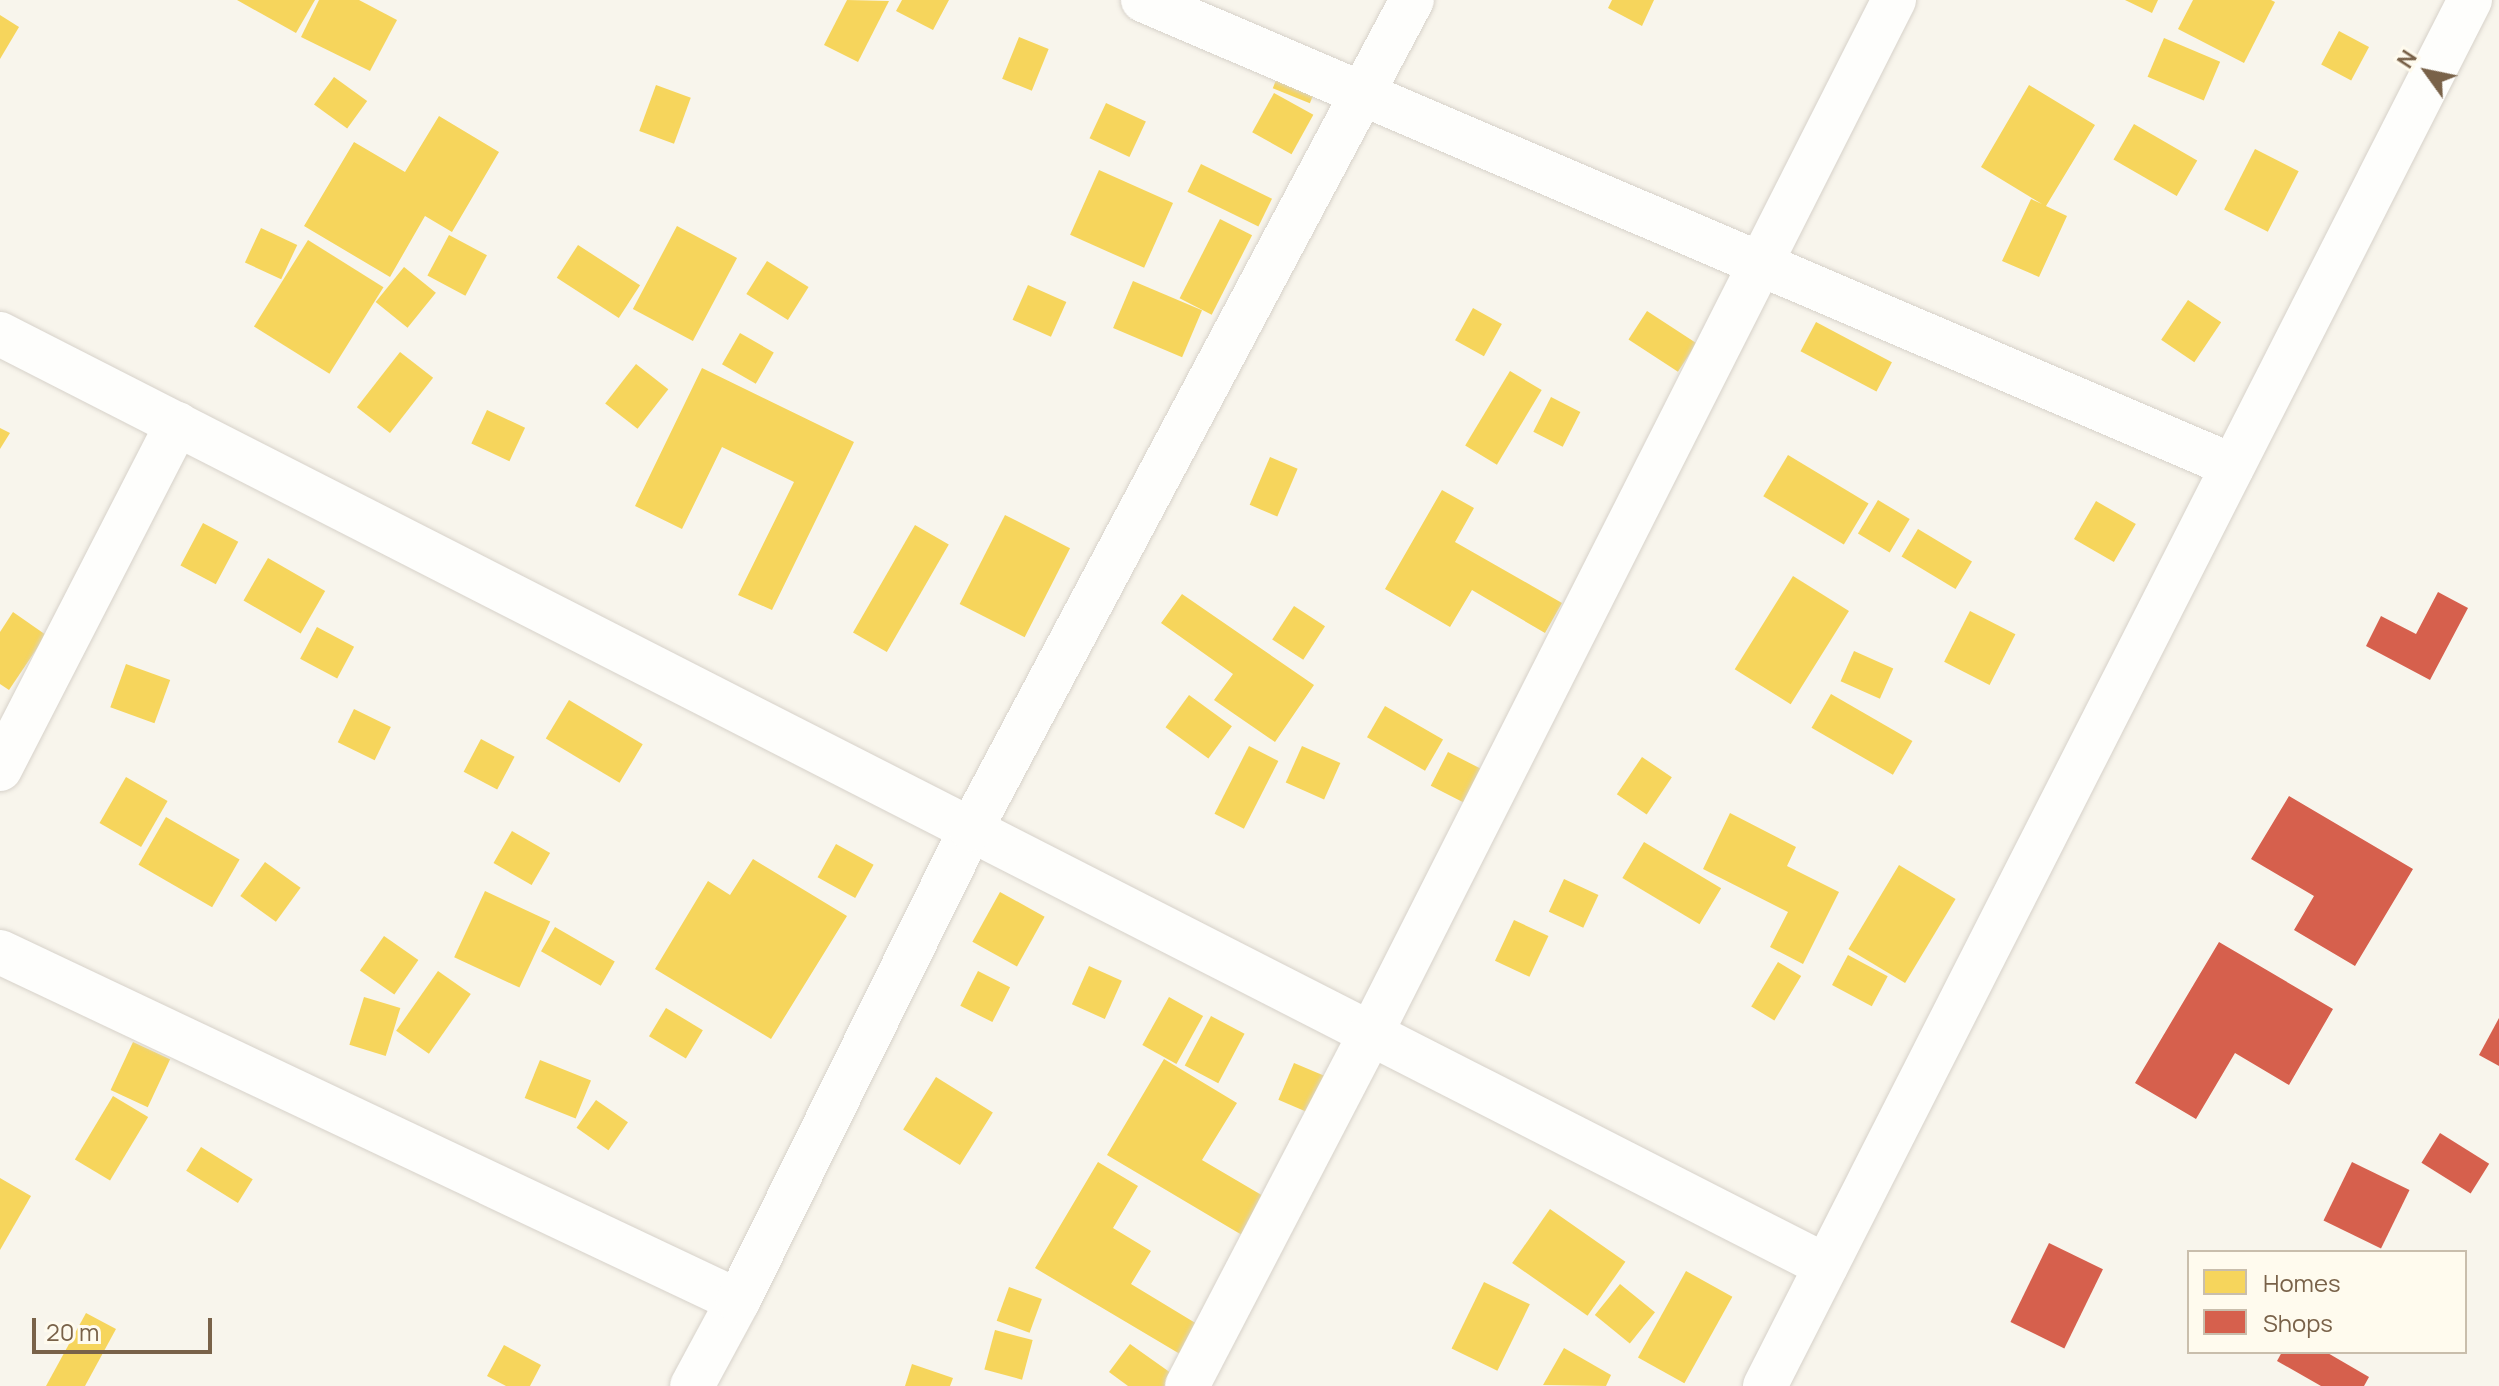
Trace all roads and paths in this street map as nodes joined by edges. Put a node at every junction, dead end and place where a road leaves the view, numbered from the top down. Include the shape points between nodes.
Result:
1 (1143, 0) edge
2 (1412, 0) edge
3 (1894, 0) edge
4 (2470, 0) edge
5 (1362, 94) junction
6 (1760, 264) junction
7 (0, 334) edge
8 (177, 424) junction
9 (2233, 466) junction
10 (0, 769) edge
11 (971, 829) junction
12 (0, 952) edge
13 (1371, 1033) junction
14 (1826, 1266) junction
15 (738, 1301) junction
16 (692, 1386) edge
17 (1187, 1386) edge
18 (1765, 1386) edge

1 - 5 street
2 - 5 street
3 - 6 street
4 - 9 street
5 - 6 street
5 - 11 street
6 - 9 street
6 - 13 street
7 - 8 street
8 - 10 street
8 - 11 street
9 - 14 street
11 - 13 street
11 - 15 street
12 - 15 street
13 - 14 street
13 - 17 street
14 - 18 street
15 - 16 street

